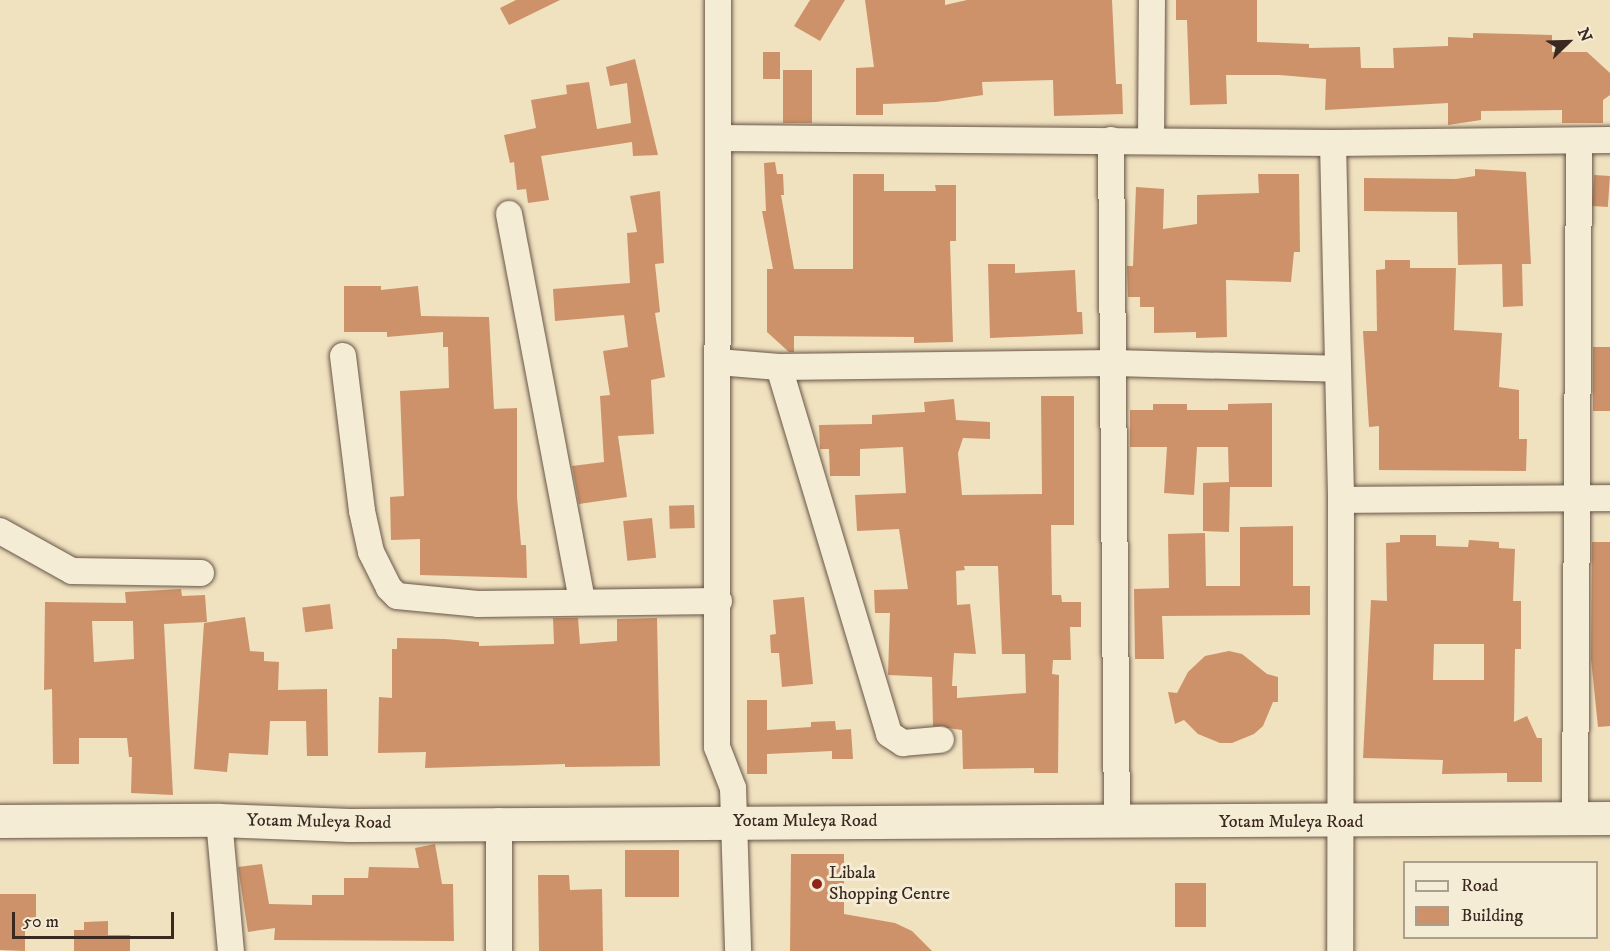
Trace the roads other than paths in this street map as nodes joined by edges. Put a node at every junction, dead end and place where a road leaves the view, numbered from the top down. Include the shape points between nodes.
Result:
1 (718, 0) edge
2 (1152, 0) edge
3 (718, 138) junction
4 (1111, 140) junction
5 (1151, 140) junction
6 (1610, 140) edge
7 (1579, 141) junction
8 (1333, 143) junction
9 (509, 214) dead end
10 (343, 356) dead end
11 (718, 362) junction
12 (1114, 363) junction
13 (778, 367) junction
14 (1337, 369) junction
15 (1578, 498) junction
16 (1610, 498) edge
17 (1341, 500) junction
18 (0, 531) edge
19 (201, 573) dead end
20 (719, 601) junction
21 (582, 602) junction
22 (941, 740) dead end
23 (1575, 818) junction
24 (1610, 818) edge
25 (219, 820) junction
26 (0, 821) edge
27 (499, 821) junction
28 (731, 821) junction
29 (1341, 821) junction
30 (1117, 823) junction
31 (231, 951) edge
32 (499, 951) edge
33 (738, 951) edge
34 (1340, 951) edge

1 - 3 street
2 - 5 street
3 - 4 street
3 - 11 street
4 - 5 street
4 - 12 street
5 - 8 street
6 - 7 street
7 - 8 street
7 - 15 street
8 - 14 street
9 - 21 street
10 - 21 street via 362,512 371,552 389,588 408,600 426,602
11 - 13 street
11 - 20 street
12 - 13 street
12 - 14 street
12 - 30 street
13 - 22 street via 889,734 903,743
14 - 17 street
15 - 16 street
15 - 17 street
15 - 23 street
17 - 29 street
18 - 19 street via 72,571
20 - 21 street
20 - 28 street via 717,747 733,788
23 - 24 street, Yotam Muleya Road
23 - 29 street, Yotam Muleya Road
25 - 26 street, Yotam Muleya Road
25 - 27 street, Yotam Muleya Road via 349,825
25 - 31 street
27 - 28 street, Yotam Muleya Road
27 - 32 street
28 - 30 street, Yotam Muleya Road
28 - 33 street
29 - 30 street, Yotam Muleya Road
29 - 34 street

